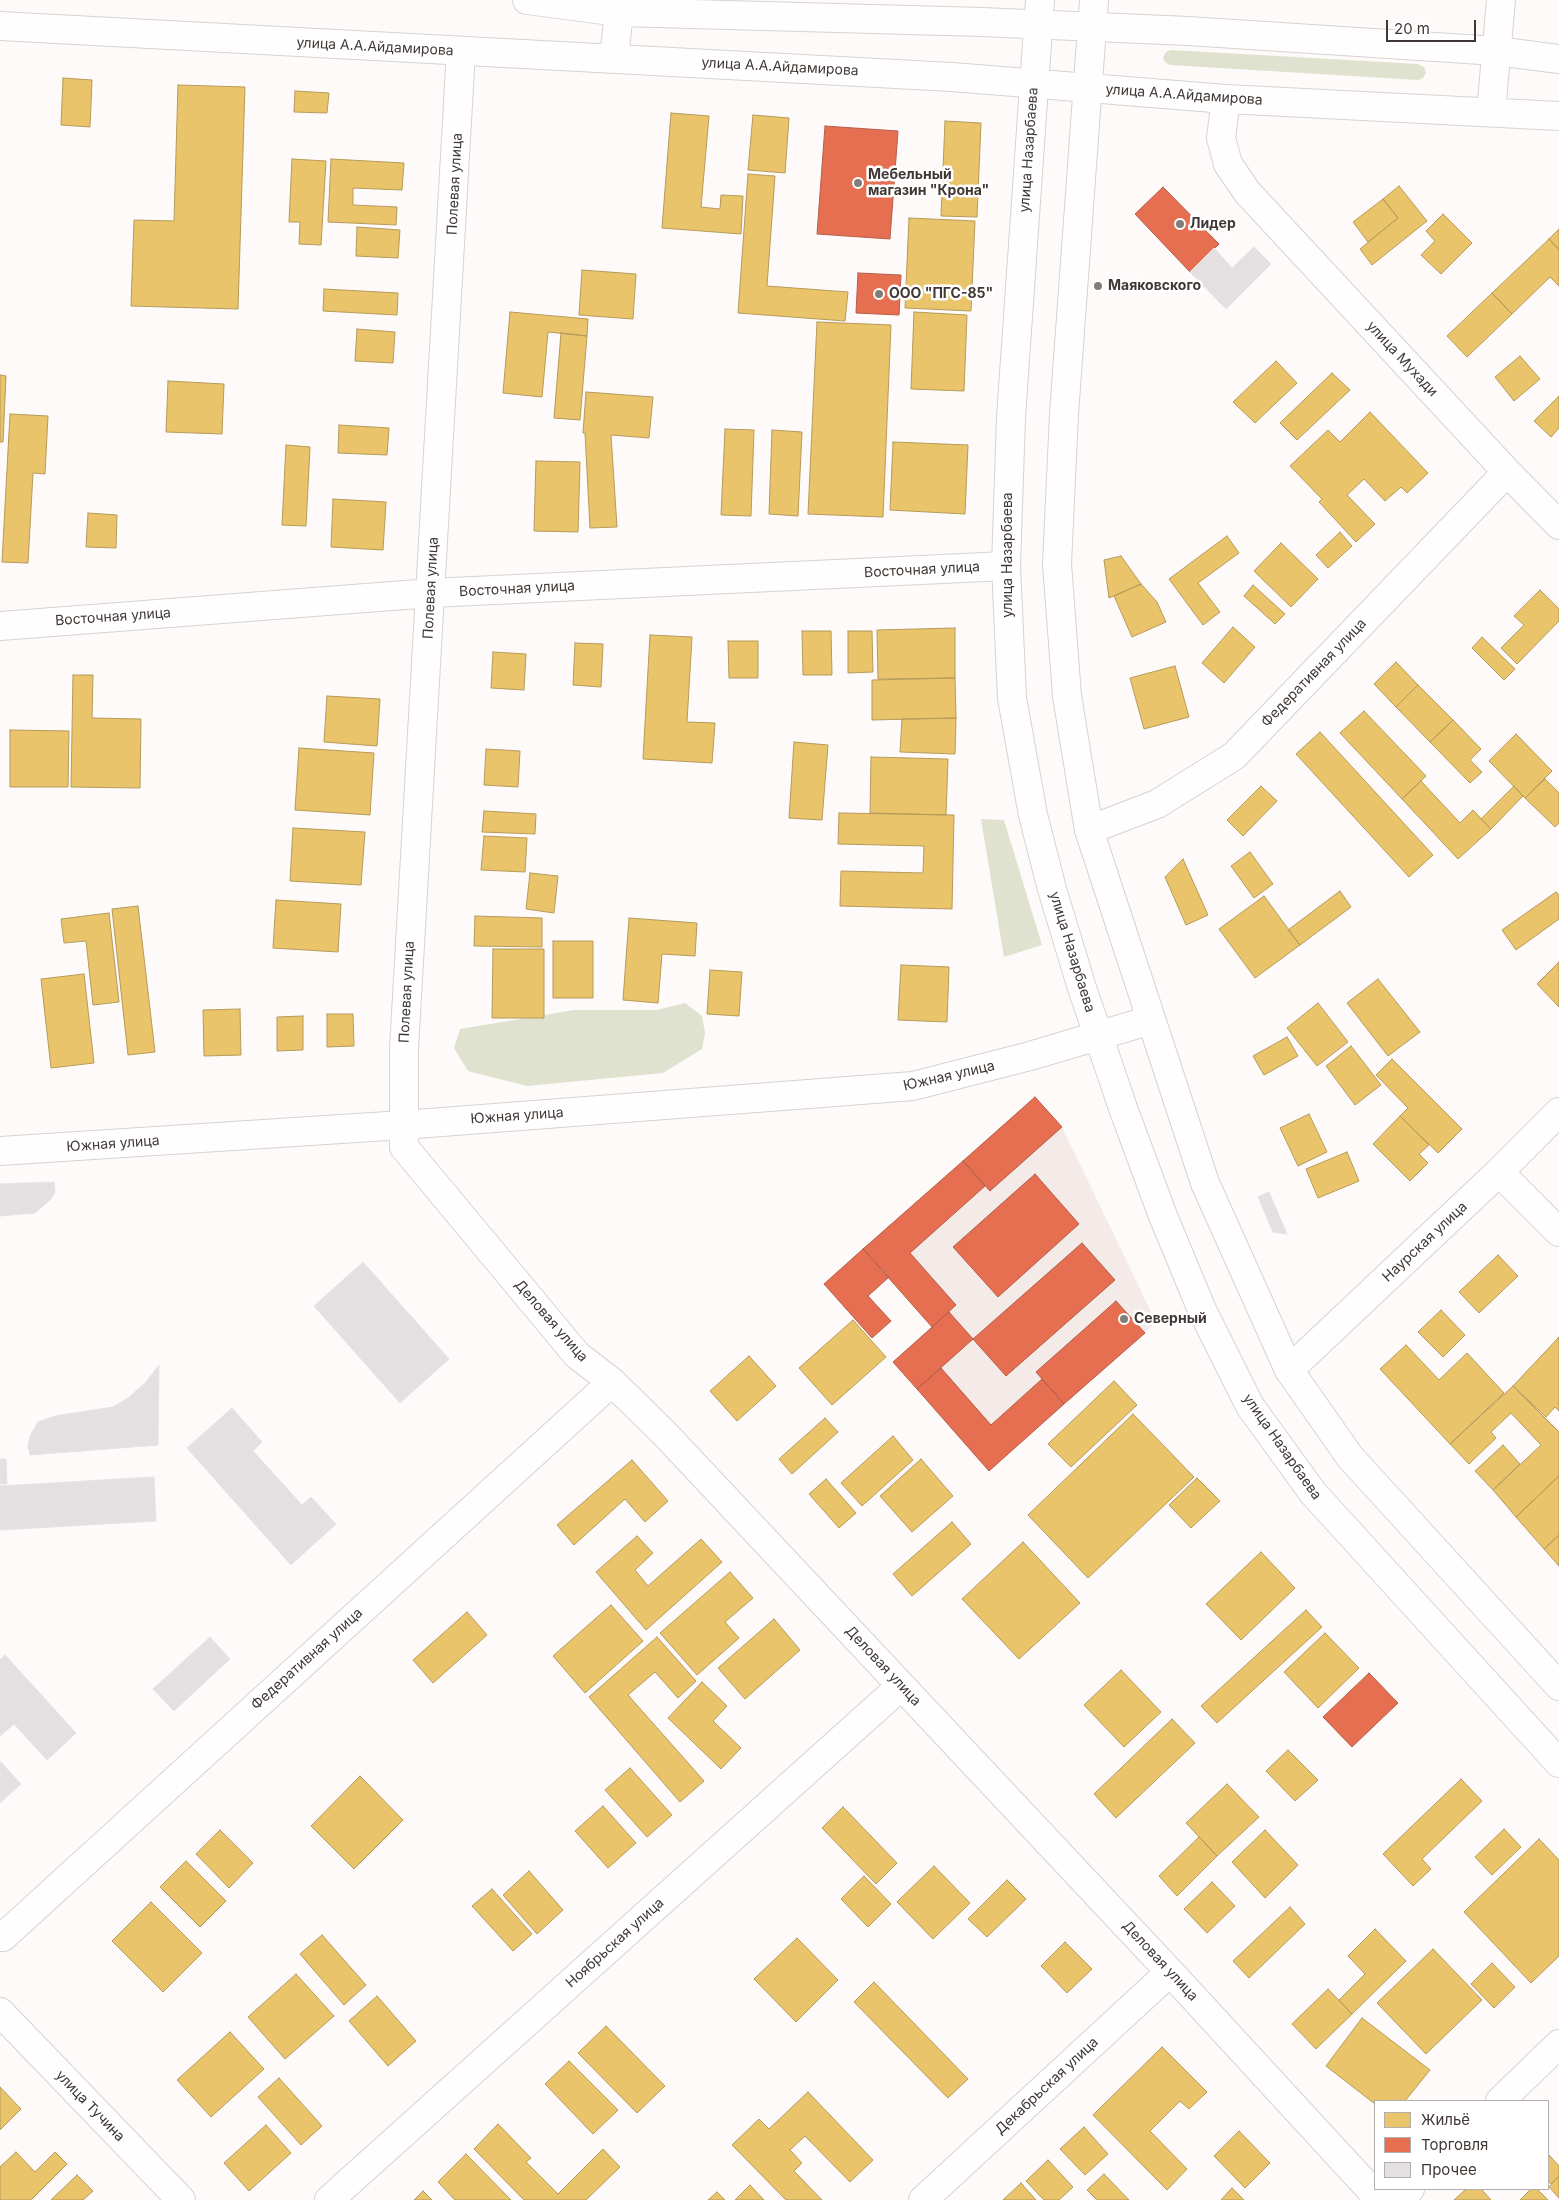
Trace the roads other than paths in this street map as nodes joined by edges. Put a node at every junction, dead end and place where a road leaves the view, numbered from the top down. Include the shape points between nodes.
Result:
1 (527, 0) edge
2 (1501, 0) edge
3 (619, 12) junction
4 (1038, 12) edge
5 (1093, 13) edge
6 (0, 26) edge
7 (1497, 51) junction
8 (462, 52) junction
9 (614, 58) junction
10 (1559, 59) edge
11 (1033, 84) junction
12 (1087, 88) junction
13 (1226, 99) junction
14 (1491, 112) junction
15 (1559, 116) edge
16 (1507, 472) junction
17 (1559, 525) edge
18 (1006, 566) junction
19 (431, 593) junction
20 (0, 626) edge
21 (1089, 830) junction
22 (1151, 1020) junction
23 (1099, 1037) junction
24 (1559, 1112) edge
25 (403, 1125) junction
26 (0, 1151) edge
27 (1499, 1172) junction
28 (1559, 1232) edge
29 (1289, 1370) junction
30 (612, 1382) junction
31 (901, 1686) junction
32 (1559, 1686) edge
33 (1559, 1762) edge
34 (3, 1936) dead end
35 (1170, 1972) junction
36 (0, 2012) edge
37 (1559, 2044) edge
38 (1501, 2100) edge
39 (1409, 2190) edge
40 (181, 2200) edge
41 (329, 2200) edge
42 (923, 2200) edge
43 (1380, 2200) edge
44 (1399, 2200) edge

1 - 3 street
2 - 7 street
3 - 4 street
3 - 9 street
4 - 5 street
4 - 11 street, улица Назарбаева
5 - 7 street
5 - 12 street
6 - 8 street, улица А.А.Айдамирова
7 - 10 street
7 - 14 street
8 - 9 street, улица А.А.Айдамирова
8 - 19 street, Полевая улица
9 - 11 street, улица А.А.Айдамирова
11 - 12 street, улица А.А.Айдамирова
11 - 18 street, улица Назарбаева via 1011,416
12 - 13 street, улица А.А.Айдамирова
12 - 21 street via 1057,564 1067,696
13 - 14 street, улица А.А.Айдамирова
13 - 16 street, улица Мухади via 1221,138 1228,164 1248,192
14 - 15 street, улица А.А.Айдамирова
16 - 17 street, улица Мухади
16 - 21 street, Федеративная улица via 1234,756 1157,804
18 - 19 street, Восточная улица
18 - 23 street, улица Назарбаева via 1012,698 1033,815 1055,898
19 - 20 street, Восточная улица
19 - 25 street, Полевая улица via 404,1049
21 - 22 street
22 - 23 street, Южная улица
22 - 29 street via 1205,1183
23 - 25 street, Южная улица via 913,1086
23 - 33 street, улица Назарбаева via 1167,1225 1202,1310 1250,1406 1313,1493
24 - 27 street, Наурская улица
25 - 26 street, Южная улица
25 - 30 street, Деловая улица via 404,1147 577,1355
27 - 28 street
27 - 29 street, Наурская улица
29 - 32 street via 1350,1457
30 - 31 street, Деловая улица via 665,1434
30 - 34 street, Федеративная улица
31 - 35 street, Деловая улица
31 - 41 street, Ноябрьская улица
35 - 42 street, Декабрьская улица
35 - 43 street, Деловая улица
36 - 40 street, улица Тучина
37 - 38 street
39 - 44 street

